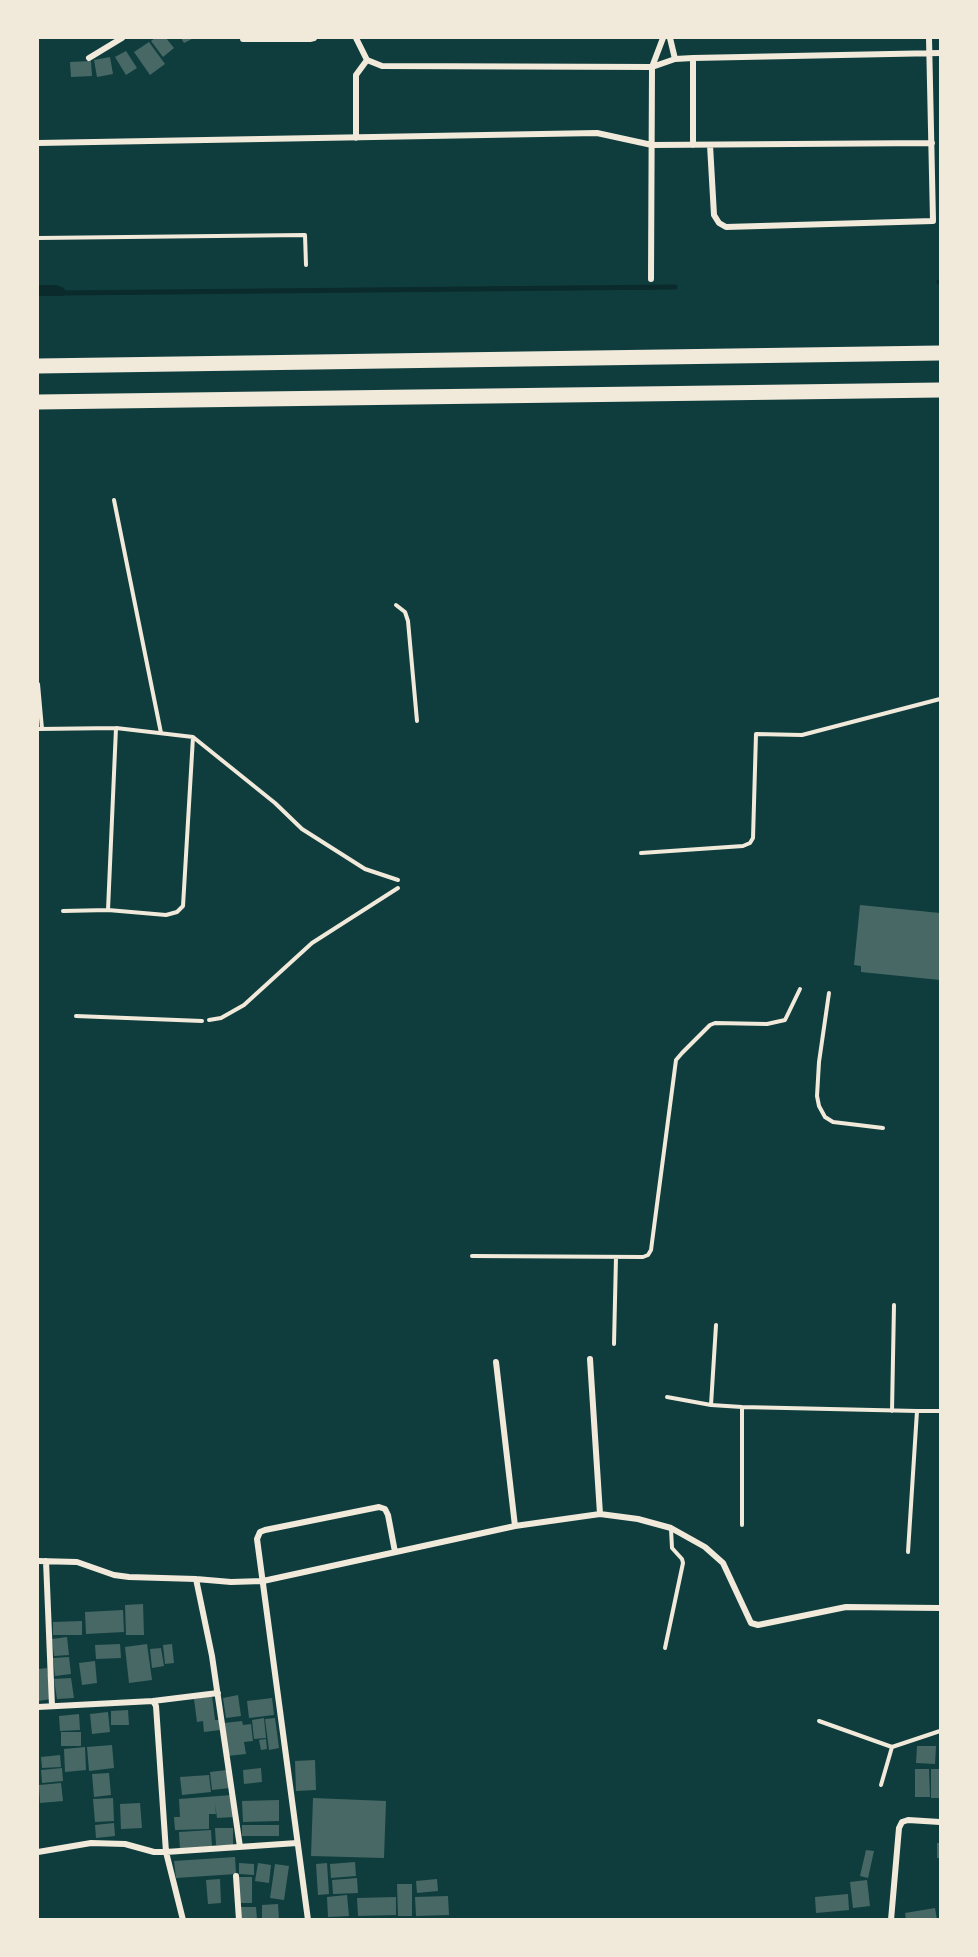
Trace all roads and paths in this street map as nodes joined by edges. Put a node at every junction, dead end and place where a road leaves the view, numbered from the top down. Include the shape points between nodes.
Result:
1 (122, 38) edge
2 (314, 38) edge
3 (356, 38) edge
4 (663, 38) edge
5 (670, 38) edge
6 (930, 38) edge
7 (243, 39) dead end
8 (930, 53) junction
9 (940, 53) edge
10 (89, 58) dead end
11 (693, 58) junction
12 (675, 59) junction
13 (367, 60) junction
14 (652, 67) junction
15 (932, 129) junction
16 (940, 129) edge
17 (356, 138) junction
18 (38, 143) edge
19 (933, 143) junction
20 (652, 145) junction
21 (710, 145) junction
22 (693, 146) junction
23 (937, 204) edge
24 (38, 238) edge
25 (306, 265) dead end
26 (651, 279) dead end
27 (940, 353) edge
28 (38, 366) edge
29 (940, 390) edge
30 (38, 402) edge
31 (114, 500) dead end
32 (396, 605) dead end
33 (38, 684) edge
34 (940, 699) edge
35 (417, 721) dead end
36 (116, 728) junction
37 (40, 729) edge
38 (161, 733) junction
39 (193, 737) junction
40 (641, 853) dead end
41 (398, 880) dead end
42 (398, 888) dead end
43 (108, 910) junction
44 (63, 911) dead end
45 (800, 989) dead end
46 (829, 993) dead end
47 (76, 1016) dead end
48 (209, 1020) dead end
49 (202, 1021) dead end
50 (883, 1128) dead end
51 (472, 1256) dead end
52 (615, 1257) junction
53 (894, 1305) dead end
54 (716, 1325) dead end
55 (614, 1344) dead end
56 (590, 1359) dead end
57 (496, 1362) dead end
58 (667, 1397) dead end
59 (711, 1405) junction
60 (742, 1407) junction
61 (892, 1411) junction
62 (917, 1411) junction
63 (940, 1411) edge
64 (600, 1514) junction
65 (741, 1525) dead end
66 (515, 1526) junction
67 (671, 1528) junction
68 (395, 1552) junction
69 (908, 1552) dead end
70 (38, 1561) edge
71 (46, 1561) junction
72 (196, 1579) junction
73 (263, 1581) junction
74 (940, 1608) edge
75 (664, 1648) dead end
76 (218, 1694) junction
77 (153, 1701) junction
78 (52, 1706) junction
79 (38, 1707) edge
80 (819, 1721) dead end
81 (940, 1731) edge
82 (892, 1747) junction
83 (881, 1785) dead end
84 (940, 1822) edge
85 (297, 1843) junction
86 (240, 1847) junction
87 (38, 1852) edge
88 (166, 1852) junction
89 (236, 1876) dead end
90 (183, 1920) edge
91 (239, 1920) edge
92 (308, 1920) edge
93 (891, 1920) edge

1 - 10 street
2 - 7 street
3 - 13 street
4 - 14 street
5 - 12 street
6 - 8 street
8 - 9 street
8 - 11 street
8 - 15 street
11 - 12 street
11 - 22 street
12 - 14 street
13 - 14 street via 382,66
13 - 17 street via 356,75
14 - 20 street
15 - 16 street
15 - 19 street
17 - 18 street
17 - 20 street via 597,133
19 - 21 street
19 - 23 street
20 - 22 street
20 - 26 street
21 - 22 street
21 - 23 street via 714,216 726,227 933,221
24 - 25 lane via 305,235
27 - 28 highway
29 - 30 highway
31 - 38 lane
32 - 35 lane via 408,621
33 - 37 lane
34 - 40 lane via 802,735 756,734 750,843
36 - 37 lane
36 - 38 lane
36 - 43 lane
38 - 39 lane
39 - 41 lane via 302,829 365,869
39 - 43 lane via 183,906 166,915
42 - 48 lane via 312,943 244,1005
43 - 44 lane
45 - 52 lane via 784,1020 767,1024 715,1023 676,1060 651,1250 643,1257
46 - 50 lane via 819,1062 819,1106 833,1122
47 - 49 lane
51 - 52 lane
52 - 55 lane
53 - 61 lane
54 - 59 lane
56 - 64 street
57 - 66 street
58 - 59 lane
59 - 60 lane
60 - 61 lane
60 - 65 lane
61 - 62 lane
62 - 63 lane
62 - 69 lane
64 - 66 street
64 - 67 street
66 - 68 street
67 - 74 street via 705,1547 723,1563 751,1623 758,1625 846,1607
67 - 75 lane via 672,1548 683,1563
68 - 73 street
68 - 73 street via 388,1515 379,1507 276,1527 260,1532 258,1539
70 - 71 street
71 - 72 street via 77,1562 114,1575
71 - 78 street
72 - 73 street
72 - 76 street
73 - 85 street
76 - 77 street
76 - 86 street
77 - 78 street
77 - 88 street
78 - 79 street
80 - 82 lane
81 - 82 lane
82 - 83 lane
84 - 93 street via 902,1822
85 - 86 street
85 - 92 street
86 - 88 street
87 - 88 street via 91,1843 125,1844
88 - 90 street
89 - 91 street

